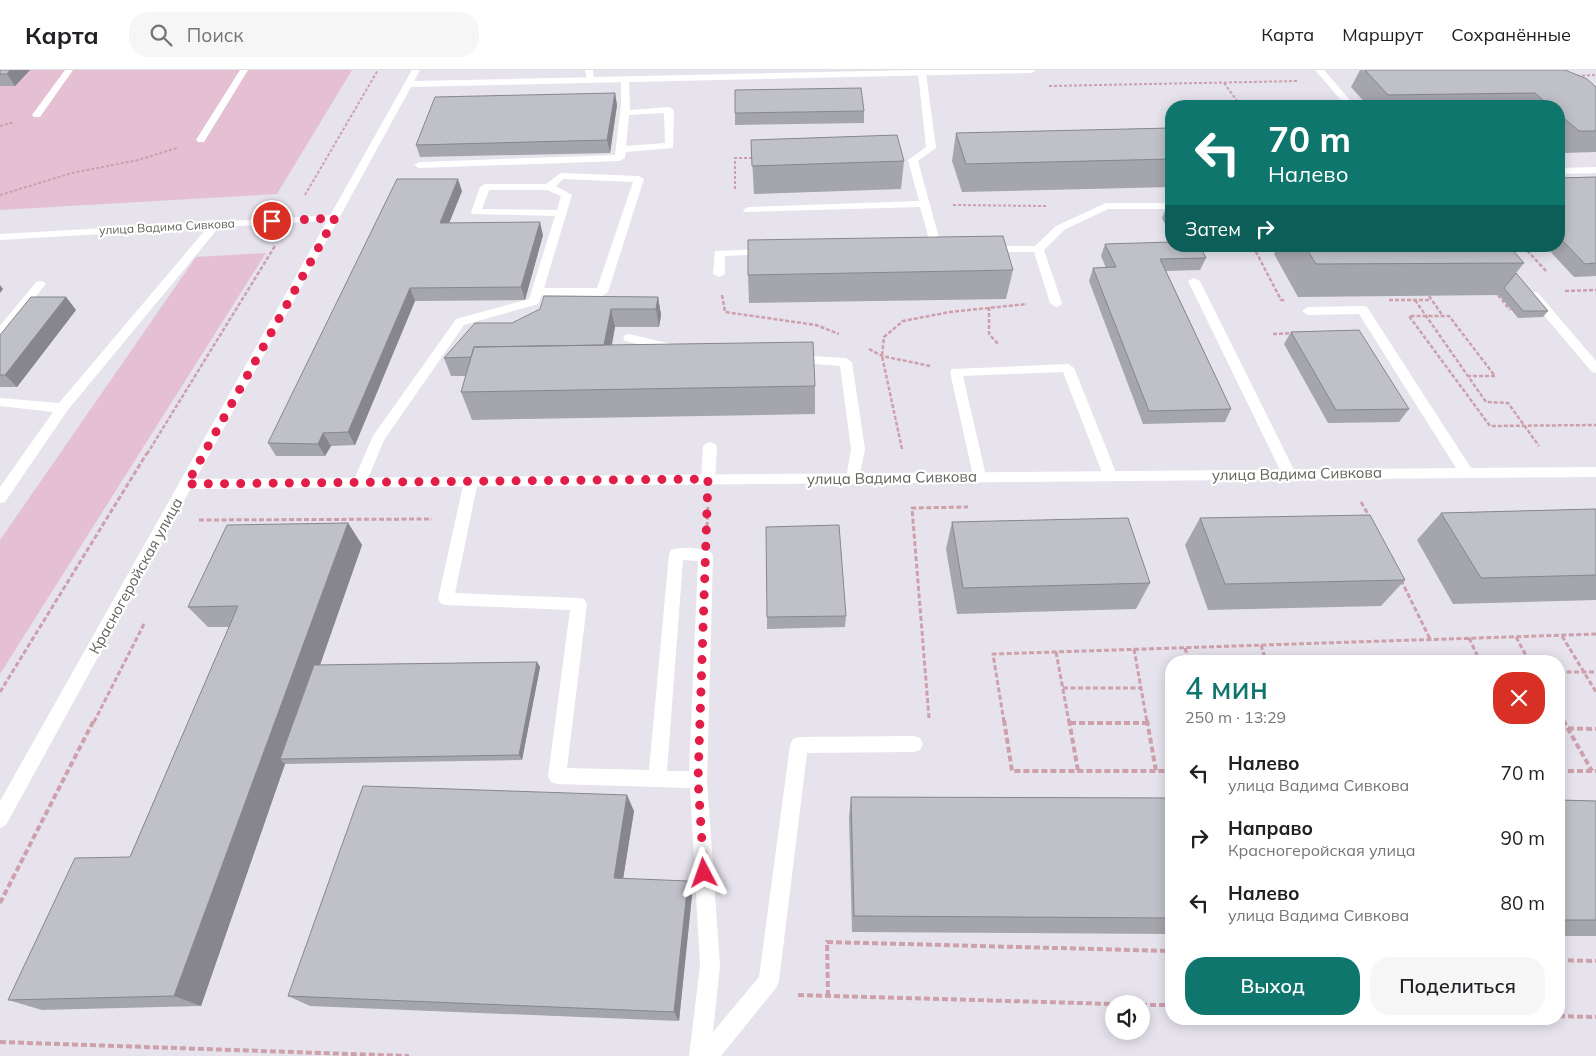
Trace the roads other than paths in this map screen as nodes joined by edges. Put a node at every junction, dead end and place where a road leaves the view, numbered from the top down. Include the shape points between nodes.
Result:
1 (69, 70) edge
2 (244, 70) edge
3 (416, 70) edge
4 (590, 70) edge
5 (1032, 70) edge
6 (1319, 70) edge
7 (891, 72) edge
8 (922, 72) junction
9 (625, 79) junction
10 (591, 80) junction
11 (409, 84) junction
12 (1346, 100) edge
13 (624, 113) junction
14 (37, 115) dead end
15 (201, 140) road end
16 (620, 149) junction
17 (419, 165) edge
18 (1596, 170) edge
19 (1565, 171) edge
20 (549, 187) junction
21 (925, 204) junction
22 (1165, 206) edge
23 (748, 210) road end
24 (561, 212) junction
25 (335, 218) junction
26 (216, 224) junction
27 (0, 237) edge
28 (955, 249) edge
29 (974, 249) edge
30 (1038, 249) junction
31 (780, 252) edge
32 (719, 274) dead end
33 (1194, 281) dead end
34 (40, 284) dead end
35 (1523, 284) edge
36 (537, 291) junction
37 (1056, 303) road end
38 (1308, 311) dead end
39 (0, 334) edge
40 (629, 338) edge
41 (686, 351) edge
42 (784, 360) edge
43 (1596, 369) edge
44 (0, 402) edge
45 (62, 408) junction
46 (710, 447) dead end
47 (1466, 472) junction
48 (1596, 472) edge
49 (1289, 474) junction
50 (1110, 475) junction
51 (979, 476) junction
52 (708, 479) junction
53 (853, 479) junction
54 (471, 481) junction
55 (360, 482) junction
56 (187, 484) junction
57 (0, 498) edge
58 (914, 744) road end
59 (656, 779) junction
60 (698, 780) junction
61 (0, 819) edge
62 (700, 1056) edge
63 (707, 1056) edge

1 - 14 street
2 - 15 street
3 - 11 street, Красногеройская улица
4 - 10 street
5 - 8 street
6 - 12 street
7 - 8 street
7 - 9 street
8 - 21 street via 932,148 913,160
9 - 10 street
9 - 13 street
10 - 11 street
11 - 25 street, Красногеройская улица
13 - 16 street
13 - 16 street via 669,110 670,146
16 - 17 street via 620,158
18 - 19 street
20 - 24 street via 567,195
20 - 24 street via 485,187 476,212
20 - 36 street via 561,176 639,179 602,292
21 - 23 street
21 - 28 street via 932,248
22 - 30 street via 1106,206 1060,228
24 - 36 street
25 - 26 street, улица Вадима Сивкова
25 - 56 street, Красногеройская улица
26 - 27 street, улица Вадима Сивкова
26 - 45 street
29 - 30 street
30 - 37 street
31 - 32 street via 720,253
33 - 49 street
34 - 39 street
35 - 43 street
36 - 55 street via 534,301 460,322 378,439
38 - 47 street via 1363,310
40 - 41 street
42 - 53 street via 846,362 858,449
44 - 45 street
45 - 57 street
46 - 52 street
47 - 48 street, улица Вадима Сивкова
47 - 49 street, улица Вадима Сивкова
49 - 50 street, улица Вадима Сивкова
50 - 51 street, улица Вадима Сивкова
50 - 51 street via 1068,368 956,372
51 - 53 street, улица Вадима Сивкова
52 - 53 street, улица Вадима Сивкова
52 - 54 street, улица Вадима Сивкова
54 - 55 street, улица Вадима Сивкова
54 - 59 street via 446,598 579,604 557,776
55 - 56 street, улица Вадима Сивкова
56 - 61 street, Красногеройская улица
58 - 63 street via 799,745 769,981
59 - 60 street
59 - 60 street via 676,554 706,556
60 - 62 street via 710,966

